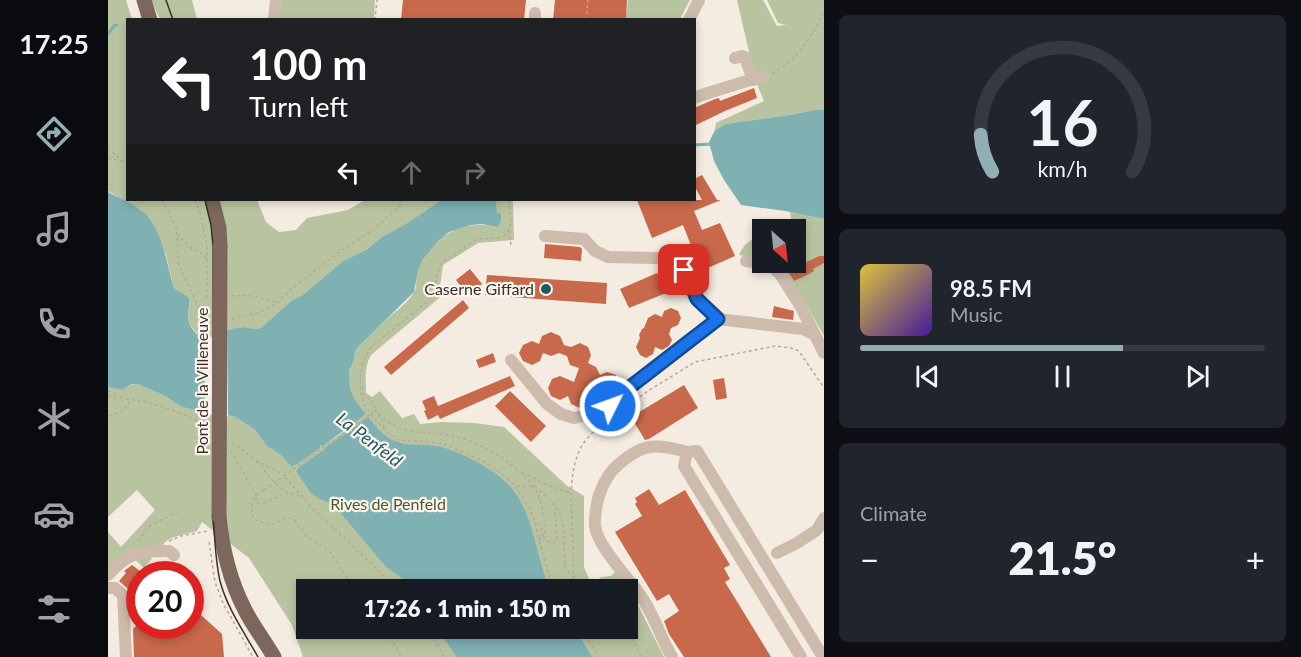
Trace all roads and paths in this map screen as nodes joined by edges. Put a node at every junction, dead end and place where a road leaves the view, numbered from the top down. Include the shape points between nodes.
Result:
1 (144, 0) edge
2 (276, 0) edge
3 (377, 0) edge
4 (588, 0) edge
5 (699, 0) edge
6 (824, 11) edge
7 (149, 18) edge
8 (274, 18) edge
9 (375, 18) edge
10 (586, 18) edge
11 (690, 18) edge
12 (735, 58) dead end
13 (758, 78) junction
14 (696, 97) edge
15 (108, 148) edge
16 (108, 158) edge
17 (122, 161) junction
18 (126, 162) edge
19 (162, 201) edge
20 (195, 201) edge
21 (212, 201) edge
22 (402, 201) edge
23 (509, 201) edge
24 (509, 229) junction
25 (545, 236) dead end
26 (512, 245) dead end
27 (213, 246) junction
28 (746, 261) dead end
29 (718, 319) junction
30 (229, 320) dead end
31 (209, 331) dead end
32 (815, 335) junction
33 (824, 353) edge
34 (511, 360) dead end
35 (824, 388) edge
36 (108, 391) edge
37 (361, 392) junction
38 (108, 396) edge
39 (117, 398) junction
40 (130, 399) junction
41 (623, 409) dead end
42 (376, 410) junction
43 (616, 414) dead end
44 (108, 416) edge
45 (212, 429) dead end
46 (387, 432) junction
47 (230, 440) dead end
48 (231, 451) dead end
49 (687, 452) junction
50 (255, 460) junction
51 (519, 472) junction
52 (282, 474) dead end
53 (285, 477) dead end
54 (273, 481) dead end
55 (276, 484) dead end
56 (515, 486) junction
57 (534, 486) junction
58 (288, 493) junction
59 (571, 493) junction
60 (256, 495) junction
61 (300, 496) junction
62 (557, 508) junction
63 (177, 512) dead end
64 (824, 518) edge
65 (536, 524) junction
66 (208, 531) dead end
67 (543, 536) junction
68 (539, 540) junction
69 (155, 550) junction
70 (777, 553) dead end
71 (134, 554) junction
72 (174, 555) dead end
73 (108, 575) edge
74 (348, 579) edge
75 (386, 579) edge
76 (550, 579) edge
77 (574, 579) joint
78 (108, 588) edge
79 (391, 639) edge
80 (435, 639) edge
81 (587, 639) edge
82 (633, 639) edge
83 (126, 657) edge
84 (274, 657) edge
85 (401, 657) edge
86 (444, 657) edge
87 (599, 657) edge
88 (641, 657) edge
89 (672, 657) edge
90 (801, 657) edge
91 (823, 657) edge

1 - 7 main road
2 - 8 street
3 - 9 path
4 - 10 path
5 - 11 street
6 - 13 path via 793,60
12 - 13 street via 745,57
13 - 14 street
15 - 17 path
16 - 17 path
17 - 18 path
19 - 31 path via 176,227 178,263 198,306 201,323
20 - 27 path
21 - 27 main road, Pont de la Villeneuve via 219,228
22 - 30 path via 373,230 291,288 278,302 261,312
23 - 24 path
24 - 26 path
24 - 37 path via 504,236 477,240 442,263 427,302 371,347 363,361
25 - 29 street via 584,239 594,251 608,257 677,256 697,299
27 - 84 main road, Pont de la Villeneuve, bridge via 221,531 236,590
28 - 32 street via 769,264 780,274
29 - 32 street via 803,329
29 - 34 street via 610,406 574,418 547,404
32 - 33 street
35 - 41 path via 799,351 775,346 695,362
36 - 39 path
37 - 42 path
37 - 46 path via 364,403
38 - 39 path
39 - 40 path
40 - 44 path via 128,407
40 - 45 path via 183,414
42 - 46 path
42 - 51 path via 396,428 463,438 480,445
42 - 60 path, bridge
43 - 59 path via 588,436 580,449
46 - 56 path via 398,440 442,443 485,462
47 - 50 path
48 - 60 path
49 - 89 street via 652,446 630,454 601,488 595,510 595,528 602,543 642,597
49 - 90 street via 684,466
49 - 91 street via 697,451
50 - 52 path
50 - 54 path
51 - 57 path
51 - 59 path
53 - 61 path
55 - 58 path
56 - 57 path
56 - 65 path
57 - 62 path
57 - 67 path via 546,523
58 - 60 path via 261,504 256,502
58 - 61 path
59 - 77 path
60 - 74 path via 251,503 254,519 269,525 281,519 294,519 306,536 329,551
61 - 75 path
62 - 67 path via 557,539 550,543
62 - 77 path via 563,523 565,568
63 - 71 path via 150,526
64 - 70 street via 817,530
65 - 67 path via 540,524
65 - 68 path
66 - 69 path via 171,539
67 - 68 path
68 - 76 path
69 - 71 street
69 - 72 street
71 - 73 street
78 - 83 street via 123,594
79 - 85 path
80 - 86 path
81 - 87 path
82 - 88 path

